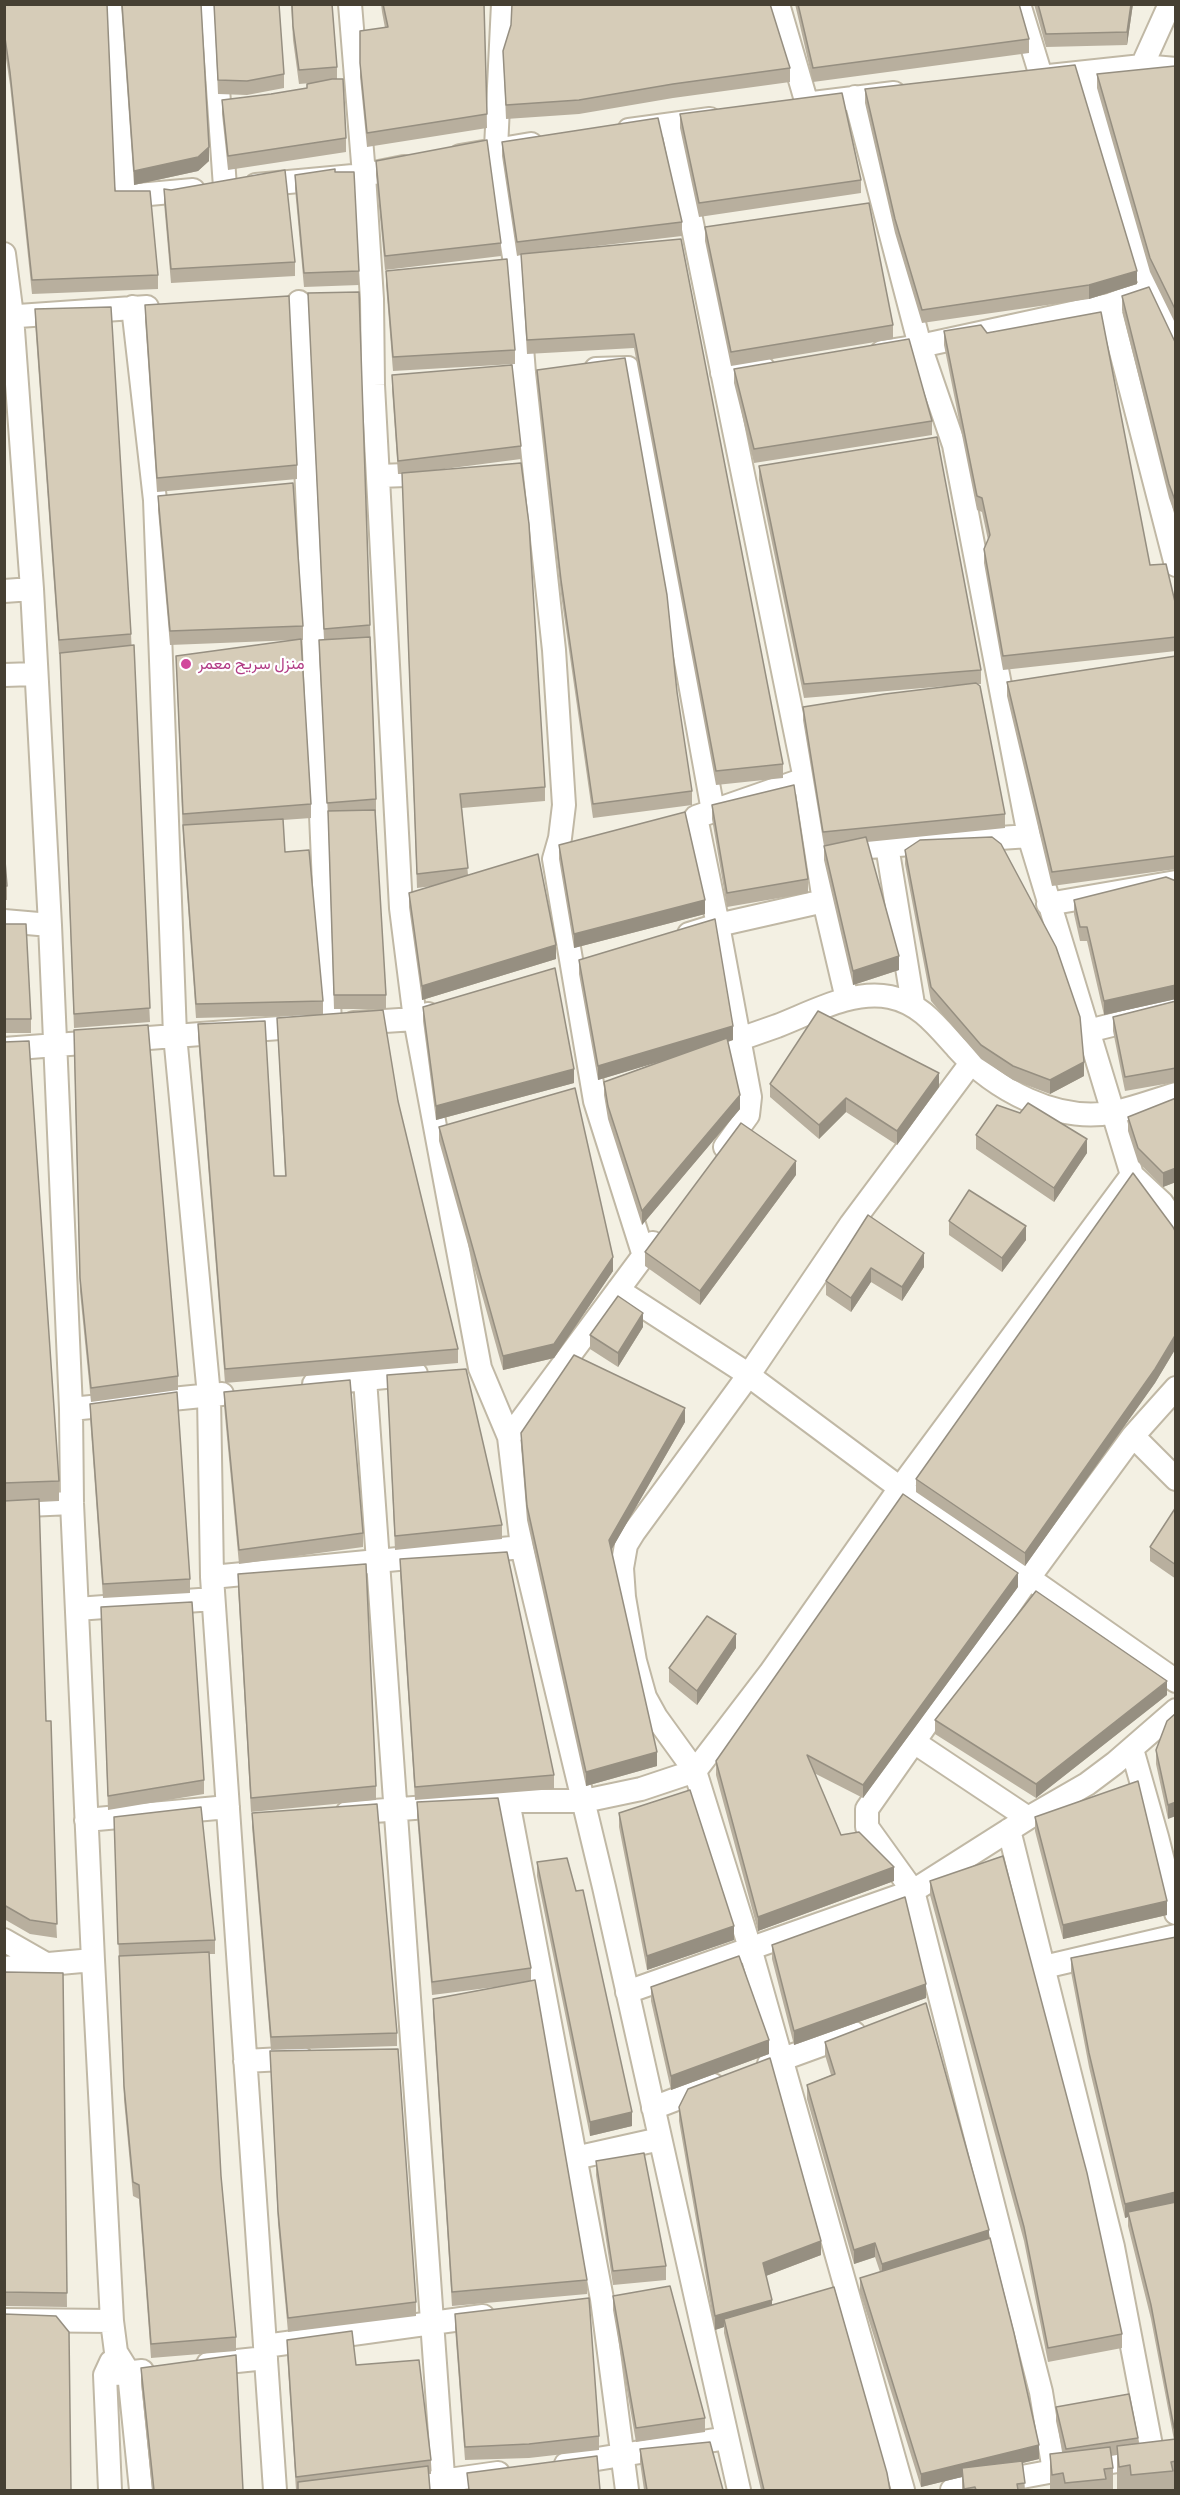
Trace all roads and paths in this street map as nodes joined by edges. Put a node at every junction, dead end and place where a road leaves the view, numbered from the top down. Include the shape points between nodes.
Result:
1 (113, 4) edge
2 (212, 4) edge
3 (350, 4) edge
4 (503, 4) edge
5 (778, 4) edge
6 (1019, 4) edge
7 (1172, 4) edge
8 (1176, 10) edge
9 (1142, 66) junction
10 (1176, 69) edge
11 (1086, 73) junction
12 (1041, 76) junction
13 (1018, 79) edge
14 (914, 91) edge
15 (855, 97) junction
16 (807, 104) junction
17 (784, 108) edge
18 (728, 116) edge
19 (672, 125) junction
20 (613, 133) edge
21 (555, 141) edge
22 (496, 148) junction
23 (364, 176) junction
24 (225, 187) junction
25 (884, 207) junction
26 (860, 211) edge
27 (718, 235) edge
28 (695, 242) junction
29 (673, 247) edge
30 (4, 255) edge
31 (538, 263) edge
32 (505, 267) junction
33 (1152, 289) junction
34 (275, 302) edge
35 (168, 306) edge
36 (1109, 306) junction
37 (133, 307) junction
38 (8, 317) edge
39 (1176, 340) edge
40 (920, 346) junction
41 (862, 354) edge
42 (780, 365) edge
43 (570, 371) edge
44 (547, 372) edge
45 (524, 373) junction
46 (722, 373) junction
47 (501, 375) edge
48 (396, 384) edge
49 (373, 386) junction
50 (954, 445) junction
51 (930, 448) edge
52 (764, 466) edge
53 (741, 468) junction
54 (536, 470) junction
55 (514, 471) edge
56 (458, 473) edge
57 (379, 476) junction
58 (308, 491) junction
59 (284, 493) edge
60 (178, 498) edge
61 (154, 500) junction
62 (1176, 565) edge
63 (32, 589) junction
64 (4, 591) edge
65 (326, 649) junction
66 (292, 652) edge
67 (185, 664) edge
68 (161, 666) junction
69 (35, 674) junction
70 (4, 675) edge
71 (1023, 685) edge
72 (999, 688) junction
73 (976, 690) edge
74 (814, 705) edge
75 (790, 707) junction
76 (805, 779) junction
77 (704, 814) junction
78 (674, 824) edge
79 (1029, 836) junction
80 (887, 846) junction
81 (816, 850) junction
82 (576, 852) edge
83 (554, 859) junction
84 (532, 866) edge
85 (1176, 882) edge
86 (423, 901) edge
87 (824, 901) junction
88 (1048, 904) junction
89 (401, 908) junction
90 (4, 921) edge
91 (50, 925) junction
92 (718, 925) junction
93 (673, 939) edge
94 (594, 963) edge
95 (571, 970) junction
96 (549, 977) edge
97 (847, 999) junction
98 (913, 1004) junction
99 (448, 1008) edge
100 (1176, 1009) edge
101 (415, 1018) junction
102 (330, 1024) junction
103 (1088, 1031) junction
104 (175, 1035) junction
105 (741, 1039) junction
106 (54, 1045) junction
107 (4, 1049) edge
108 (677, 1061) edge
109 (971, 1063) junction
110 (603, 1086) junction
111 (1176, 1094) edge
112 (570, 1096) edge
113 (1113, 1113) junction
114 (458, 1130) edge
115 (435, 1136) junction
116 (715, 1160) edge
117 (1132, 1174) junction
118 (1176, 1224) edge
119 (665, 1227) edge
120 (644, 1256) junction
121 (618, 1290) junction
122 (480, 1368) junction
123 (457, 1370) edge
124 (434, 1372) edge
125 (748, 1376) junction
126 (365, 1379) junction
127 (298, 1386) edge
128 (1176, 1388) edge
129 (242, 1392) edge
130 (209, 1396) junction
131 (71, 1409) junction
132 (1133, 1436) junction
133 (509, 1437) junction
134 (1176, 1479) edge
135 (900, 1488) junction
136 (72, 1503) junction
137 (4, 1506) edge
138 (522, 1547) junction
139 (378, 1562) junction
140 (1028, 1579) junction
141 (212, 1588) junction
142 (77, 1609) junction
143 (1176, 1681) edge
144 (1176, 1710) edge
145 (914, 1742) junction
146 (1132, 1749) junction
147 (695, 1771) junction
148 (508, 1801) junction
149 (584, 1801) junction
150 (396, 1810) junction
151 (228, 1815) junction
152 (324, 1815) edge
153 (1028, 1818) junction
154 (86, 1820) junction
155 (253, 1821) edge
156 (1009, 1830) junction
157 (913, 1891) junction
158 (1176, 1912) edge
159 (1176, 1936) edge
160 (4, 1940) edge
161 (750, 1948) junction
162 (93, 1960) junction
163 (46, 1964) junction
164 (1044, 1967) junction
165 (4, 1968) edge
166 (627, 1992) junction
167 (877, 2025) edge
168 (413, 2051) junction
169 (389, 2053) edge
170 (317, 2057) edge
171 (781, 2059) junction
172 (245, 2061) junction
173 (749, 2071) edge
174 (728, 2079) edge
175 (653, 2108) junction
176 (660, 2139) junction
177 (575, 2158) junction
178 (1130, 2219) edge
179 (1108, 2224) junction
180 (693, 2285) junction
181 (670, 2289) edge
182 (625, 2295) edge
183 (602, 2299) junction
184 (579, 2302) edge
185 (500, 2314) edge
186 (4, 2320) edge
187 (112, 2321) junction
188 (432, 2324) junction
189 (116, 2352) junction
190 (266, 2352) junction
191 (186, 2367) edge
192 (164, 2369) edge
193 (129, 2373) junction
194 (105, 2375) junction
195 (727, 2438) junction
196 (1176, 2452) edge
197 (622, 2456) junction
198 (1153, 2456) junction
199 (544, 2467) edge
200 (522, 2470) edge
201 (1044, 2478) edge
202 (444, 2486) edge
203 (110, 2490) edge
204 (141, 2490) edge
205 (275, 2490) edge
206 (378, 2490) edge
207 (627, 2490) edge
208 (739, 2490) edge
209 (903, 2490) edge
210 (952, 2490) edge

1 - 24 street via 126,186 138,195
2 - 24 street
3 - 23 street
4 - 22 street
5 - 16 street
6 - 12 street
7 - 8 street
7 - 9 street
9 - 10 street
9 - 11 street
11 - 12 street
11 - 33 street
12 - 13 street
14 - 15 street
15 - 16 street
15 - 25 street
16 - 17 street
18 - 19 street
19 - 20 street
19 - 28 street
21 - 22 street
22 - 23 street
22 - 32 street
23 - 24 street
23 - 49 street
25 - 26 street
25 - 40 street
27 - 28 street
28 - 29 street
28 - 46 street
30 - 38 street
31 - 32 street
32 - 45 street
33 - 36 street
33 - 39 street
34 - 58 street via 309,301
35 - 37 street
36 - 40 street
36 - 62 street
37 - 38 street
37 - 61 street
38 - 63 street
40 - 41 street
40 - 50 street
42 - 46 street
43 - 77 street via 628,368 635,378
44 - 45 street
45 - 47 street
45 - 54 street
46 - 53 street
48 - 49 street
49 - 57 street
50 - 51 street
50 - 72 street
52 - 53 street
53 - 75 street
54 - 55 street
54 - 83 street via 564,806
56 - 57 street
57 - 89 street via 377,646
58 - 59 street
58 - 65 street
60 - 61 street
61 - 68 street
63 - 64 street
63 - 69 street
65 - 66 street
65 - 102 street
67 - 68 street
68 - 104 street
69 - 70 street
69 - 91 street
71 - 72 street
72 - 73 street
72 - 79 street
74 - 75 street
75 - 76 street
76 - 77 street
76 - 81 street
77 - 78 street
77 - 92 street
79 - 80 street
79 - 88 street
80 - 81 street
80 - 98 street
81 - 87 street
82 - 83 street
83 - 84 street
83 - 95 street
85 - 88 street
86 - 89 street
87 - 92 street
87 - 97 street
88 - 103 street
89 - 101 street
90 - 91 street
91 - 106 street
92 - 93 street
92 - 105 street
94 - 95 street
95 - 96 street
95 - 110 street
97 - 98 street via 889,996
97 - 105 street
98 - 109 street
99 - 101 street
100 - 103 street
101 - 102 street
101 - 115 street
102 - 104 street
103 - 113 street
104 - 106 street
104 - 130 street
105 - 108 street
105 - 116 street via 750,1097 748,1115
106 - 107 street
106 - 131 street
109 - 113 street via 996,1084 1032,1101 1073,1113
109 - 125 street via 851,1224
110 - 112 street
110 - 120 street
111 - 113 street
113 - 117 street
114 - 115 street
115 - 122 street
117 - 118 street via 1162,1203
117 - 135 street
119 - 120 street
120 - 121 street
121 - 125 street
121 - 133 street
122 - 123 street
122 - 133 street
124 - 126 street
125 - 135 street
125 - 147 street via 634,1532 624,1555 624,1597 645,1697
126 - 127 street
126 - 139 street
128 - 132 street
129 - 130 street
130 - 131 street
130 - 141 street
131 - 136 street
132 - 134 street
132 - 140 street
133 - 138 street
135 - 140 street
135 - 147 street via 770,1673
136 - 137 street
136 - 142 street
138 - 139 street
138 - 149 street
139 - 141 street
139 - 150 street
140 - 143 street
140 - 145 street
141 - 142 street
141 - 151 street
142 - 154 street
144 - 146 street
145 - 153 street
145 - 157 street via 867,1809 865,1821
146 - 153 street via 1087,1784
146 - 158 street
147 - 149 street via 641,1790
147 - 161 street
148 - 149 street
148 - 150 street
148 - 177 street via 532,1987
149 - 166 street
150 - 152 street
150 - 168 street via 421,2005
151 - 154 street
151 - 155 street
151 - 172 street
153 - 156 street
154 - 162 street
156 - 157 street
156 - 164 street
157 - 161 street
157 - 201 street via 930,2005 1041,2392
159 - 164 street
160 - 163 street
161 - 166 street
161 - 171 street
162 - 163 street
162 - 187 street
163 - 165 street
164 - 179 street
166 - 175 street
167 - 171 street
168 - 169 street
168 - 188 street
170 - 172 street
171 - 173 street
171 - 209 street
172 - 190 street
174 - 175 street
175 - 176 street
176 - 177 street
176 - 180 street
177 - 183 street
178 - 179 street
179 - 198 street
180 - 181 street
180 - 195 street
182 - 183 street
183 - 184 street
183 - 197 street
185 - 188 street
186 - 187 street
187 - 189 street
188 - 190 street
188 - 202 street
189 - 193 street
189 - 194 street
190 - 191 street
190 - 205 street
192 - 193 street
193 - 194 street
193 - 204 street
194 - 203 street
195 - 197 street
195 - 208 street
196 - 198 street
197 - 199 street
197 - 207 street
198 - 201 street
200 - 202 street
201 - 210 street
202 - 206 street

